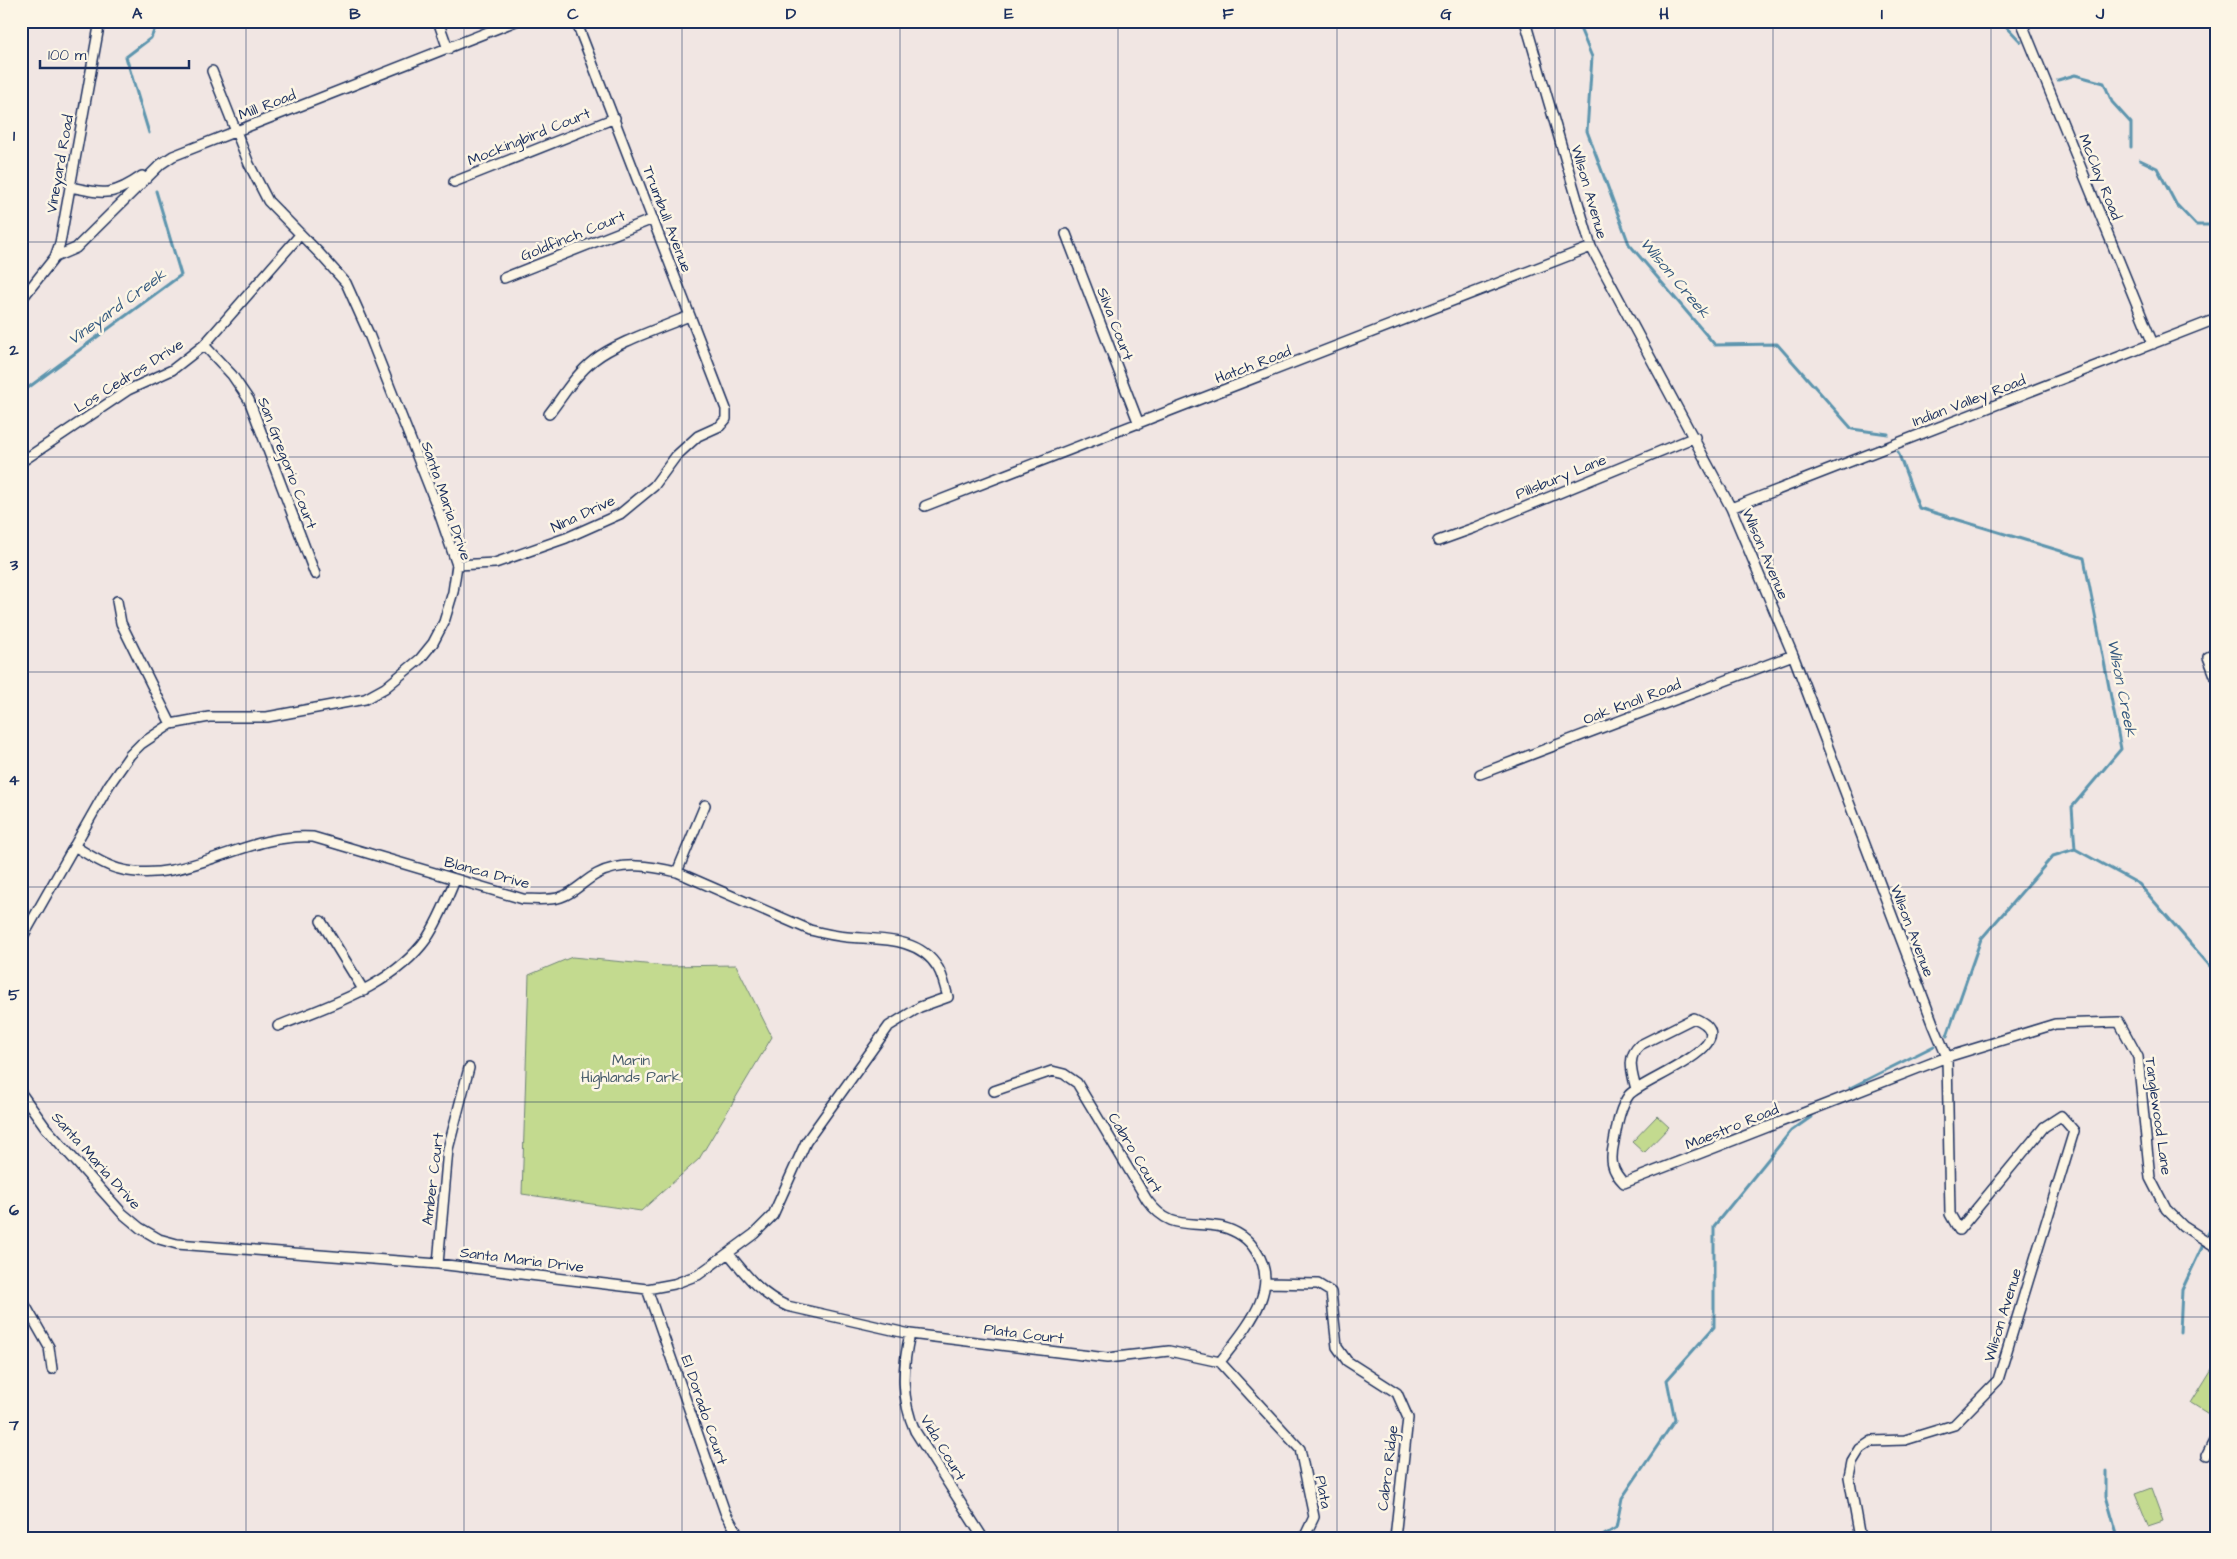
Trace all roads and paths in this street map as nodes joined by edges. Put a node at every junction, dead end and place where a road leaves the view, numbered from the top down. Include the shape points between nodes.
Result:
1 (100, 21) edge
2 (438, 21) edge
3 (516, 21) edge
4 (576, 21) edge
5 (1525, 21) edge
6 (2021, 21) edge
7 (448, 49) junction
8 (212, 71) dead end
9 (615, 118) junction
10 (237, 132) junction
11 (160, 164) junction
12 (454, 182) dead end
13 (70, 187) junction
14 (653, 219) junction
15 (1066, 234) dead end
16 (300, 235) junction
17 (1591, 247) junction
18 (55, 256) junction
19 (504, 278) dead end
20 (21, 300) edge
21 (689, 316) junction
22 (2216, 319) edge
23 (2153, 344) junction
24 (204, 345) junction
25 (548, 414) dead end
26 (1139, 424) junction
27 (720, 426) joint
28 (1695, 437) junction
29 (21, 462) edge
30 (925, 506) dead end
31 (1731, 508) junction
32 (1438, 541) dead end
33 (457, 565) junction
34 (315, 574) dead end
35 (117, 601) dead end
36 (2216, 653) edge
37 (1793, 655) junction
38 (2216, 678) edge
39 (171, 724) junction
40 (1480, 774) dead end
41 (705, 805) dead end
42 (74, 846) junction
43 (677, 872) junction
44 (455, 880) junction
45 (321, 921) dead end
46 (21, 940) edge
47 (364, 991) junction
48 (948, 997) joint
49 (278, 1026) dead end
50 (1947, 1056) junction
51 (469, 1068) dead end
52 (1636, 1089) junction
53 (994, 1091) dead end
54 (21, 1093) edge
55 (2216, 1247) edge
56 (730, 1254) junction
57 (438, 1264) junction
58 (1266, 1284) junction
59 (646, 1289) junction
60 (21, 1298) edge
61 (910, 1334) junction
62 (1220, 1362) junction
63 (52, 1369) dead end
64 (2216, 1437) edge
65 (2207, 1455) dead end
66 (740, 1538) edge
67 (982, 1538) edge
68 (1304, 1538) edge
69 (1395, 1538) edge
70 (1860, 1538) edge

1 - 13 street, Vineyard Road
2 - 7 street
3 - 7 street, Mill Road
4 - 9 street, Trumbull Avenue
5 - 17 street, Wilson Avenue
6 - 23 street, McClay Road
7 - 10 street, Mill Road
8 - 10 street, Santa Maria Drive
9 - 12 street, Mockingbird Court
9 - 14 street, Trumbull Avenue
10 - 11 street, Mill Road
10 - 16 street, Santa Maria Drive via 268,201
11 - 13 street via 117,191 102,194
11 - 18 street, Mill Road via 76,248
13 - 18 street, Vineyard Road
14 - 19 street, Goldfinch Court
14 - 21 street, Trumbull Avenue
15 - 26 street, Silva Court
16 - 24 street, Los Cedros Drive
16 - 33 street, Santa Maria Drive via 346,283 433,495
17 - 26 street, Hatch Road
17 - 28 street, Wilson Avenue
18 - 20 street, Vineyard Road
21 - 25 street via 595,359
21 - 27 street, Trumbull Avenue via 726,409 726,419
22 - 23 street, Indian Valley Road
23 - 31 street, Indian Valley Road
24 - 29 street, Los Cedros Drive via 172,370 128,390
24 - 34 street, San Gregorio Court via 232,375 249,400
26 - 30 street, Hatch Road
27 - 33 street, Nina Drive via 698,436 676,456 654,486 620,514 566,538 495,563
28 - 31 street, Wilson Avenue
28 - 32 street, Pillsbury Lane
31 - 37 street, Wilson Avenue
33 - 39 street, Santa Maria Drive via 444,622 433,643 420,659 385,688 365,699 267,717 209,717
35 - 39 street via 121,623
36 - 38 street via 2208,656
37 - 40 street, Oak Knoll Road
37 - 50 street, Wilson Avenue
39 - 42 street, Santa Maria Drive via 130,755
41 - 43 street
42 - 44 street, Blanca Drive via 118,869 157,873 263,841 298,836
42 - 46 street, Santa Maria Drive
43 - 44 street, Blanca Drive via 646,866 617,867 598,874 562,897 547,900 523,899
43 - 48 street, Blanca Drive via 810,930 906,944 926,954 938,968
44 - 47 street via 426,939 402,963
45 - 47 street
47 - 49 street
48 - 56 street, Santa Maria Drive via 920,1007 889,1026 806,1142 773,1215
50 - 52 street, Maestro Road via 1624,1183 1612,1167 1611,1155 1622,1106
50 - 55 street, Tanglewood Lane via 2055,1024 2119,1022 2138,1057 2150,1178 2166,1208 2190,1231
50 - 70 street, Wilson Avenue via 1950,1214 1958,1230 2044,1127 2061,1116 2074,1131 1998,1380 1954,1425 1905,1440 1872,1442 1860,1449 1852,1462 1849,1477
51 - 57 street, Amber Court via 448,1149
52 - 52 street, Maestro Road via 1702,1050 1710,1041 1710,1031 1703,1022 1694,1018 1634,1050 1631,1071
53 - 58 street, Cabro Court via 1052,1071 1070,1077 1077,1083 1160,1216 1239,1233 1263,1261
54 - 57 street, Santa Maria Drive via 46,1128 122,1213 158,1239 177,1244
56 - 59 street, Santa Maria Drive via 698,1275
56 - 61 street, Plata Court via 770,1298 787,1306
57 - 59 street, Santa Maria Drive
58 - 62 street, Cabro Court via 1260,1304
58 - 69 street, Cabro Ridge via 1318,1284 1331,1292 1337,1347 1347,1361 1397,1393 1408,1418
59 - 66 street, El Dorado Court via 726,1512
60 - 63 street via 49,1347
61 - 62 street, Plata Court via 1106,1358 1169,1350
61 - 67 street, Vida Court via 905,1356 904,1388 908,1416
62 - 68 street, Plata via 1300,1449 1314,1516
64 - 65 street

